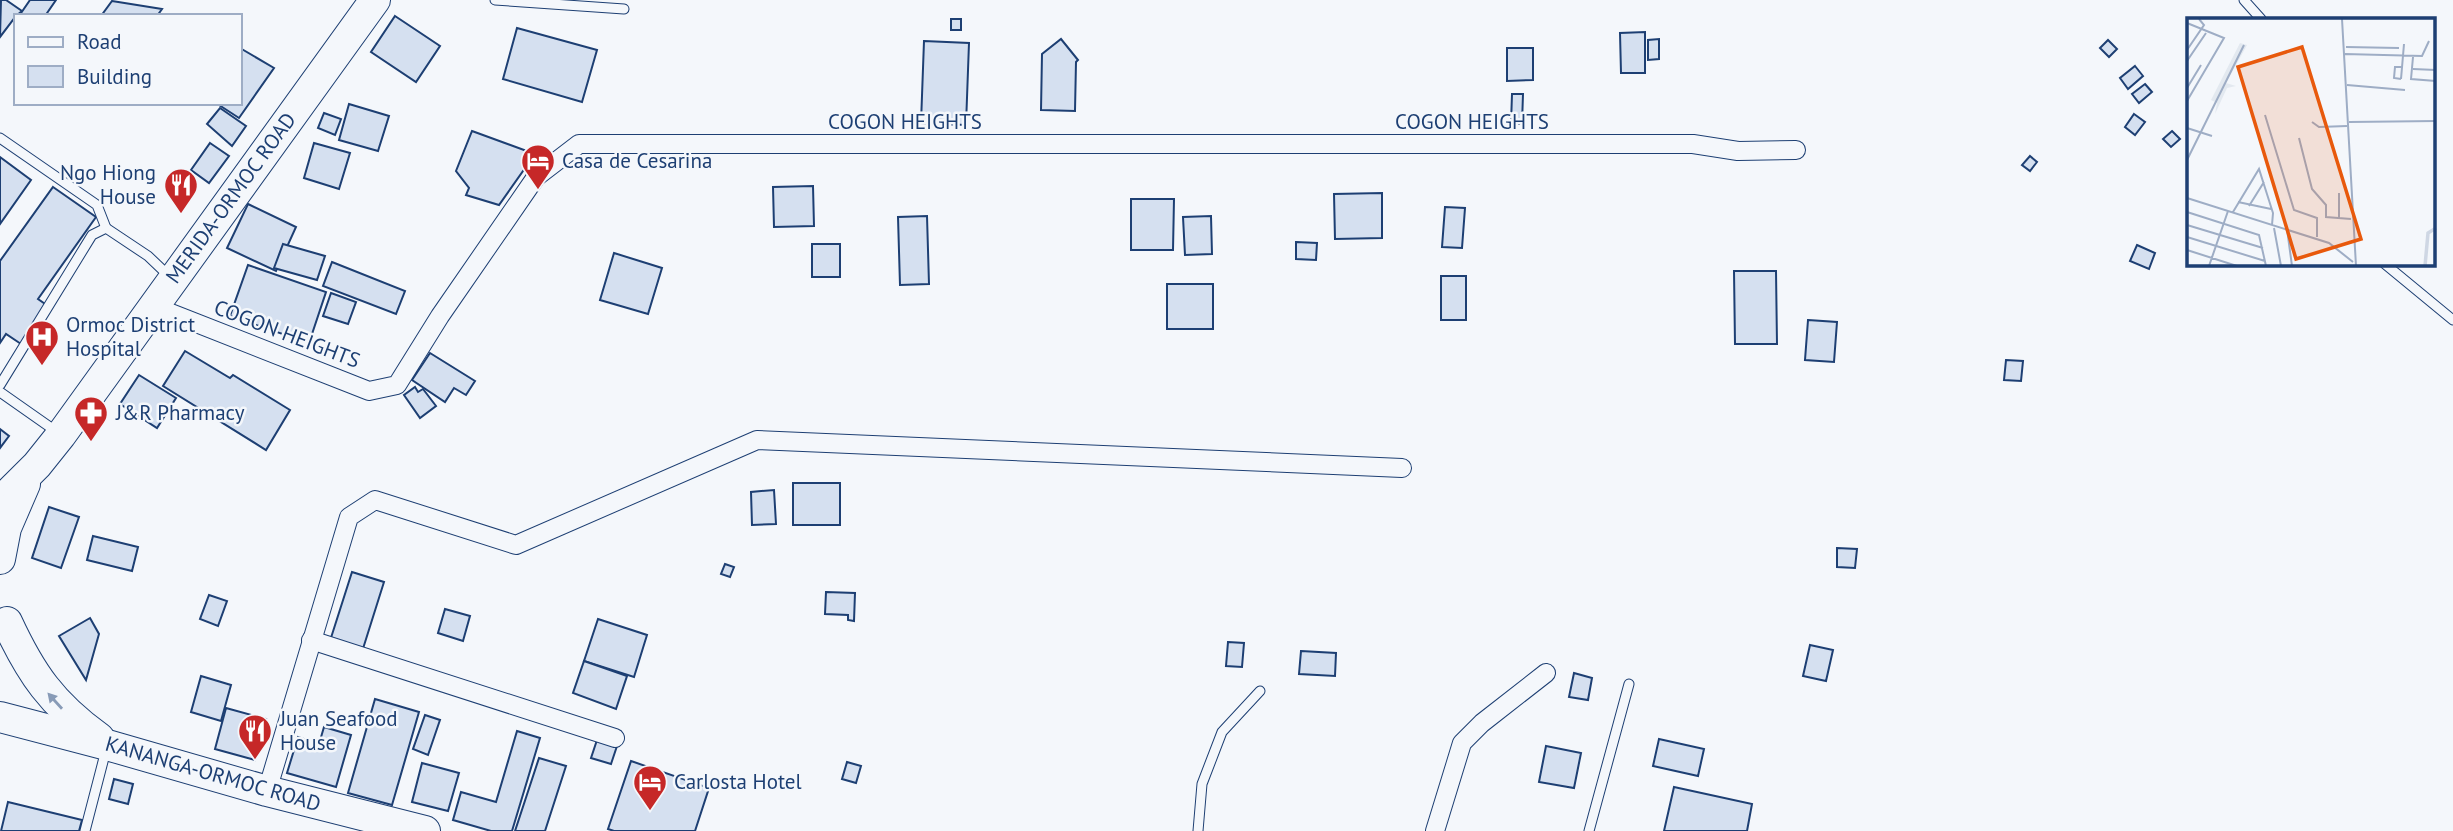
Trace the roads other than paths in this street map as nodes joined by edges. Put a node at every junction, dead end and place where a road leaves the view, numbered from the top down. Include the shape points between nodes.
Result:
1 (375, 0) edge
2 (495, 0) edge
3 (2244, 0) edge
4 (624, 9) dead end
5 (2260, 18) edge
6 (0, 138) edge
7 (1796, 150) dead end
8 (106, 228) junction
9 (2387, 266) edge
10 (172, 279) junction
11 (153, 306) junction
12 (2453, 320) edge
13 (0, 385) edge
14 (0, 392) edge
15 (61, 435) junction
16 (37, 465) junction
17 (1402, 468) dead end
18 (0, 502) edge
19 (0, 559) edge
20 (3, 613) edge
21 (311, 640) junction
22 (0, 669) edge
23 (1546, 673) dead end
24 (1629, 684) dead end
25 (1260, 691) dead end
26 (0, 717) edge
27 (615, 738) dead end
28 (107, 745) junction
29 (267, 791) junction
30 (361, 822) edge
31 (85, 831) edge
32 (425, 831) edge
33 (1198, 831) edge
34 (1435, 831) edge
35 (1589, 831) edge

1 - 10 highway, MERIDA-ORMOC ROAD
2 - 4 lane
3 - 5 lane
6 - 8 lane via 97,205
7 - 11 street, COGON HEIGHTS via 1738,151 1693,144 579,144 536,177 397,385 369,391
8 - 10 lane via 148,256
8 - 13 lane via 92,235
9 - 12 lane
10 - 11 highway, MERIDA-ORMOC ROAD
11 - 15 highway, MERIDA-ORMOC ROAD
14 - 15 lane
15 - 16 highway, MERIDA-ORMOC ROAD
16 - 18 highway, MERIDA-ORMOC ROAD
16 - 19 highway, MERIDA-ORMOC ROAD via 12,510
17 - 21 street via 757,440 516,545 375,500 349,517
20 - 22 highway via 8,638
28 -> 20 highway via 57,704 28,663
21 - 27 street
21 - 29 street
23 - 34 street via 1462,743
24 - 35 lane
25 - 33 lane via 1222,732 1202,784
26 - 28 highway, KANANGA-ORMOC ROAD
28 - 29 highway, KANANGA-ORMOC ROAD
28 - 31 lane
29 - 30 highway, KANANGA-ORMOC ROAD
30 - 32 highway, KANANGA-ORMOC ROAD

